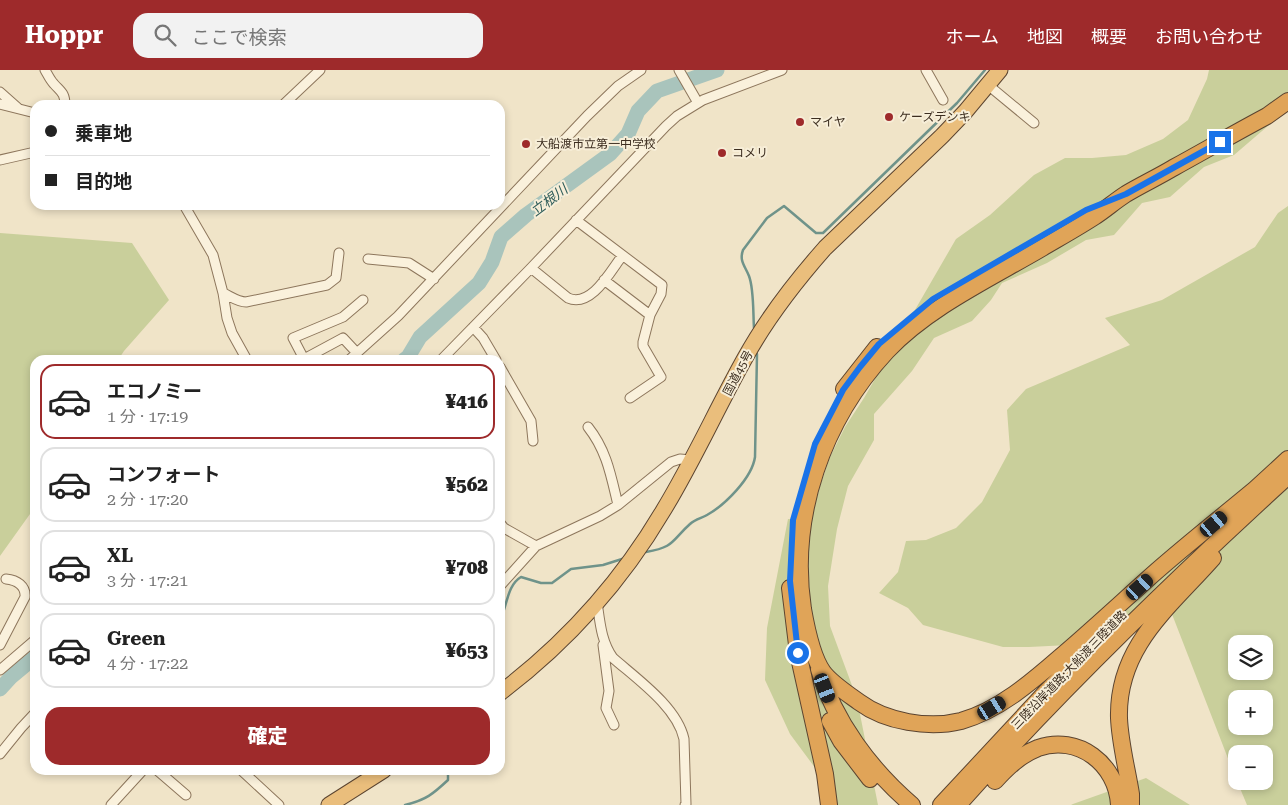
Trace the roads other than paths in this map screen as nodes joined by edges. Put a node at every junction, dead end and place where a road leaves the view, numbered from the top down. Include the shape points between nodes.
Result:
1 (45, 70) edge
2 (320, 70) edge
3 (641, 70) edge
4 (680, 70) edge
5 (782, 70) edge
6 (926, 70) edge
7 (1000, 70) edge
8 (988, 85) junction
9 (0, 92) edge
10 (65, 100) edge
11 (288, 100) edge
12 (943, 100) dead end
13 (1288, 101) edge
14 (698, 103) junction
15 (0, 104) edge
16 (20, 110) junction
17 (30, 112) edge
18 (1034, 123) dead end
19 (30, 153) edge
20 (0, 160) edge
21 (505, 203) edge
22 (187, 210) edge
23 (499, 210) edge
24 (576, 220) junction
25 (339, 253) dead end
26 (622, 256) junction
27 (368, 259) dead end
28 (531, 268) junction
29 (434, 279) junction
30 (604, 280) junction
31 (223, 293) junction
32 (363, 300) dead end
33 (650, 315) junction
34 (473, 327) junction
35 (357, 353) junction
36 (244, 355) edge
37 (300, 355) edge
38 (310, 355) edge
39 (355, 355) edge
40 (446, 355) edge
41 (493, 355) edge
42 (505, 376) edge
43 (630, 398) dead end
44 (588, 426) dead end
45 (533, 441) dead end
46 (1288, 459) edge
47 (692, 460) junction
48 (1288, 476) edge
49 (1264, 490) junction
50 (618, 505) junction
51 (505, 529) edge
52 (536, 546) junction
53 (6, 579) dead end
54 (505, 580) edge
55 (597, 602) junction
56 (603, 640) junction
57 (30, 643) edge
58 (0, 645) edge
59 (805, 651) junction
60 (4, 660) edge
61 (0, 670) edge
62 (505, 689) edge
63 (30, 719) edge
64 (614, 725) dead end
65 (0, 754) edge
66 (138, 775) edge
67 (164, 775) edge
68 (246, 775) edge
69 (376, 775) edge
70 (186, 795) dead end
71 (111, 805) edge
72 (279, 805) edge
73 (329, 805) edge
74 (686, 805) edge
75 (829, 805) edge
76 (896, 805) edge
77 (912, 805) edge
78 (942, 805) edge
79 (958, 805) edge
80 (972, 805) edge
81 (1120, 805) edge
82 (1131, 805) edge

1 - 10 street via 62,91
2 - 11 street
3 - 21 street via 618,86 587,116
4 - 14 street
5 - 14 street
6 - 12 street
7 - 8 highway, 国道45号
8 - 18 street
8 - 47 highway, 国道45号 via 942,136 808,266 769,318
9 - 16 street
13 - 59 highway via 948,302 917,323 887,351 840,414 818,464 804,513 800,572 806,623
14 - 24 street via 666,126
15 - 16 street
16 - 17 street
19 - 20 street
22 - 31 street via 213,255
23 - 29 street
24 - 26 street
24 - 28 street
25 - 31 street via 336,278 327,285 246,302
26 - 30 street
26 - 33 street via 662,285
27 - 29 street via 409,263
28 - 30 street via 574,301 588,297
28 - 34 street
29 - 35 street
30 - 33 street
31 - 36 street via 232,333
32 - 37 street via 343,317 293,338
33 - 43 street via 643,346 661,377
34 - 40 street
34 - 41 street
35 - 38 street via 343,338
35 - 39 street
42 - 45 street via 531,421
44 - 50 street via 608,462
46 - 49 highway, 三陸沿岸道路;大船渡三陸道路
47 - 50 street via 671,462
47 - 55 highway, 国道45号 via 638,550
48 - 49 highway, 三陸沿岸道路;大船渡三陸道路
49 - 59 highway via 1154,574 1045,670 992,708 961,721 940,724 898,720 864,706 823,673
49 - 78 highway, 三陸沿岸道路;大船渡三陸道路 via 1114,622
49 - 79 highway, 三陸沿岸道路;大船渡三陸道路 via 1056,699
49 - 82 highway via 1212,560 1150,628 1127,665 1119,718
50 - 52 street
51 - 52 street
52 - 54 street
53 - 58 street via 23,586 26,593
55 - 56 street
55 - 62 highway, 国道45号 via 554,648
56 - 64 street via 609,691 606,708
56 - 74 street via 613,658 661,701 679,722 684,739
57 - 60 street
59 - 75 highway
59 - 76 highway via 807,676 841,741 878,789
59 - 77 highway via 846,729 872,766
60 - 61 street
63 - 65 street
66 - 71 street
67 - 70 street
68 - 72 street
69 - 73 highway
80 - 81 highway via 1022,756 1037,748 1062,745 1084,750 1103,765 1116,784

